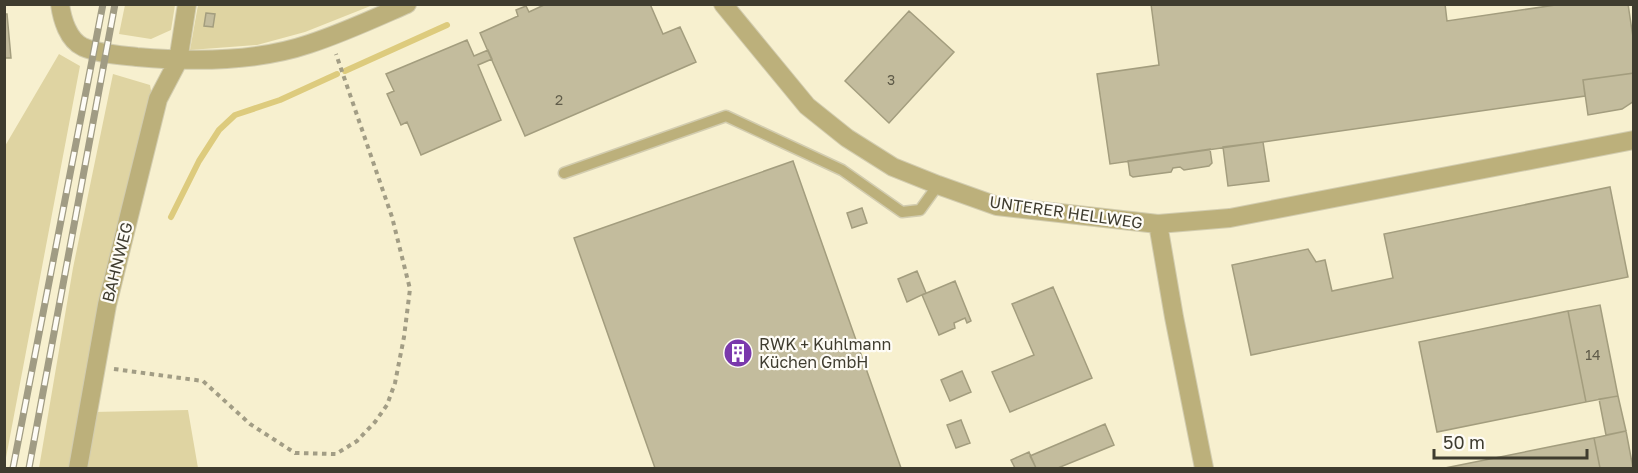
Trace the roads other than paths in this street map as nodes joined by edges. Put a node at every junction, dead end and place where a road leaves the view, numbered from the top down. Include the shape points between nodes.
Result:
1 (60, 4) edge
2 (187, 4) edge
3 (407, 4) edge
4 (723, 4) edge
5 (178, 61) junction
6 (1634, 140) edge
7 (564, 173) dead end
8 (938, 185) junction
9 (1158, 224) junction
10 (78, 468) edge
11 (1204, 468) edge

1 - 5 street via 62,20 82,46 117,55
2 - 5 street, BAHNWEG
3 - 5 street via 308,44 260,55
4 - 8 street, UNTERER HELLWEG via 807,106 893,167
5 - 10 street, BAHNWEG via 158,99 106,305
6 - 9 street, UNTERER HELLWEG via 1230,218
7 - 8 lane via 726,116 842,170 902,212 920,210
8 - 9 street, UNTERER HELLWEG via 997,206
9 - 11 street, UNTERER HELLWEG

